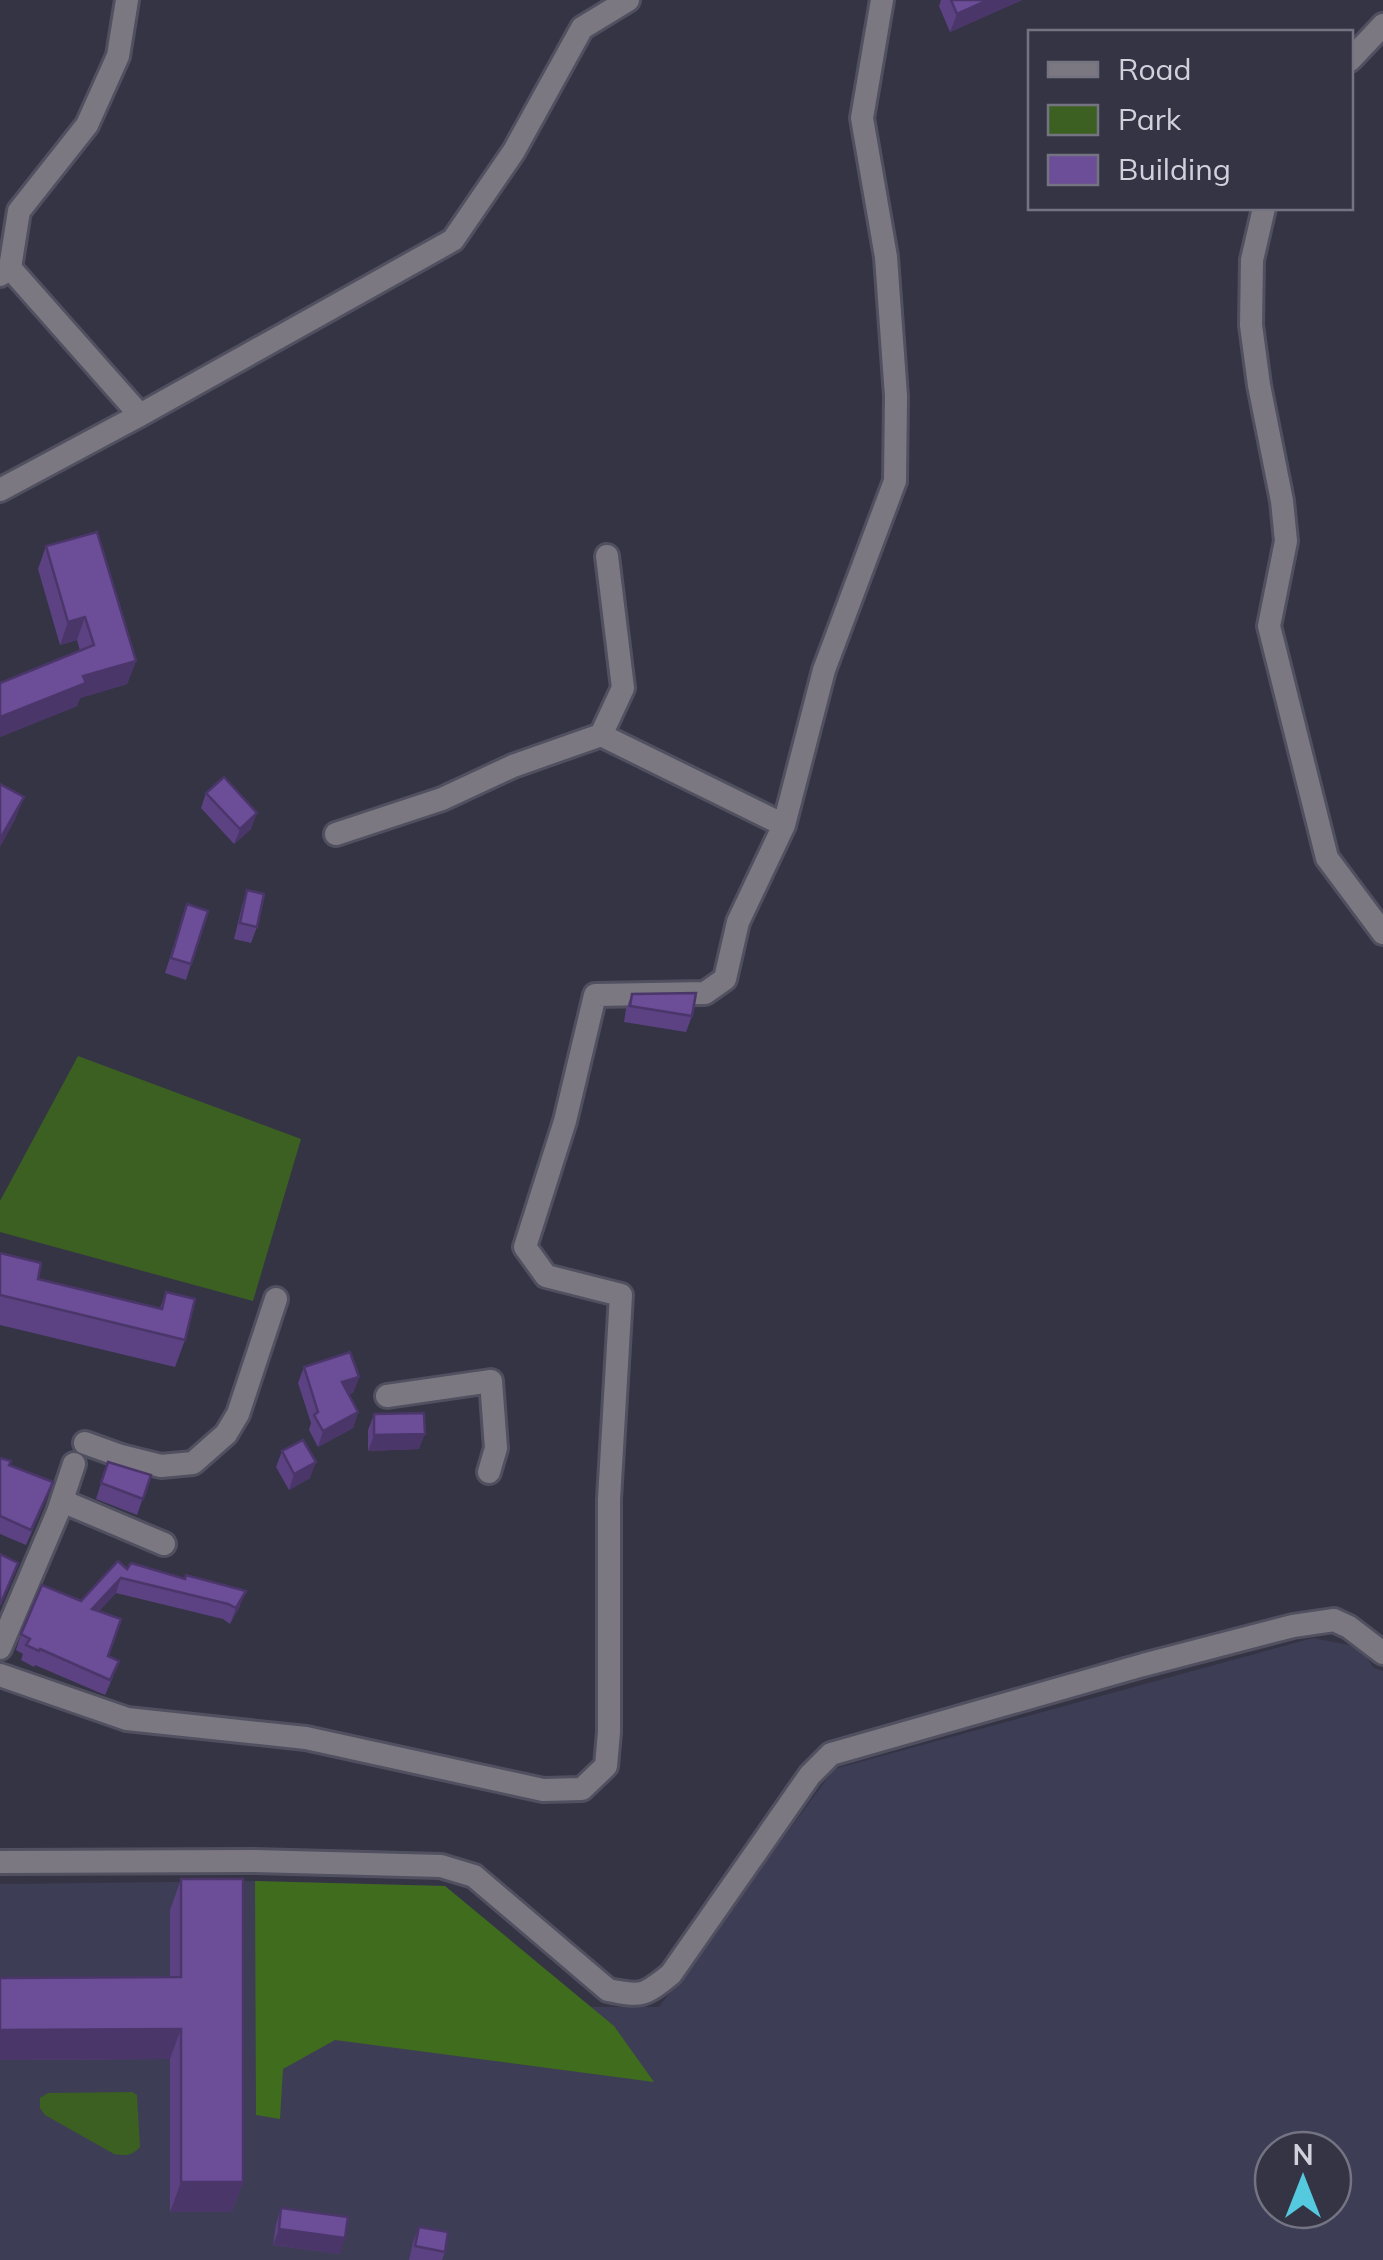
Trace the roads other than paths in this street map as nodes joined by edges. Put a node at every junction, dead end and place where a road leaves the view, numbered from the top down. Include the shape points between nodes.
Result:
1 (126, 0) edge
2 (628, 0) edge
3 (882, 0) edge
4 (1383, 25) edge
5 (1353, 57) edge
6 (1264, 210) edge
7 (5, 272) edge
8 (140, 415) junction
9 (0, 490) edge
10 (607, 556) dead end
11 (601, 735) junction
12 (784, 825) junction
13 (336, 834) dead end
14 (1383, 933) edge
15 (276, 1298) dead end
16 (387, 1396) dead end
17 (85, 1442) dead end
18 (74, 1464) dead end
19 (489, 1472) dead end
20 (62, 1501) junction
21 (164, 1544) dead end
22 (0, 1648) edge
23 (1383, 1654) edge
24 (0, 1675) edge
25 (0, 1862) edge

1 - 7 street via 118,56 86,126 19,211
2 - 8 street via 582,28 514,151 453,240
3 - 12 street via 862,118 886,258 895,481 824,670
4 - 5 street
6 - 14 street via 1252,260 1250,325 1286,541 1270,626 1327,858
7 - 8 street
8 - 9 street
10 - 11 street via 623,688
11 - 12 street
11 - 13 street
12 - 24 street via 738,922 726,979 706,993 595,995 525,1247 546,1276 621,1295 609,1499 606,1766 582,1789 543,1790 306,1738 127,1719
15 - 17 street via 238,1414 193,1463 161,1466
16 - 19 street via 491,1381 496,1448
18 - 20 street
20 - 21 street
20 - 22 street
23 - 25 street via 1334,1620 1293,1626 831,1754 670,1974 648,1992 630,1995 608,1990 474,1876 441,1866

